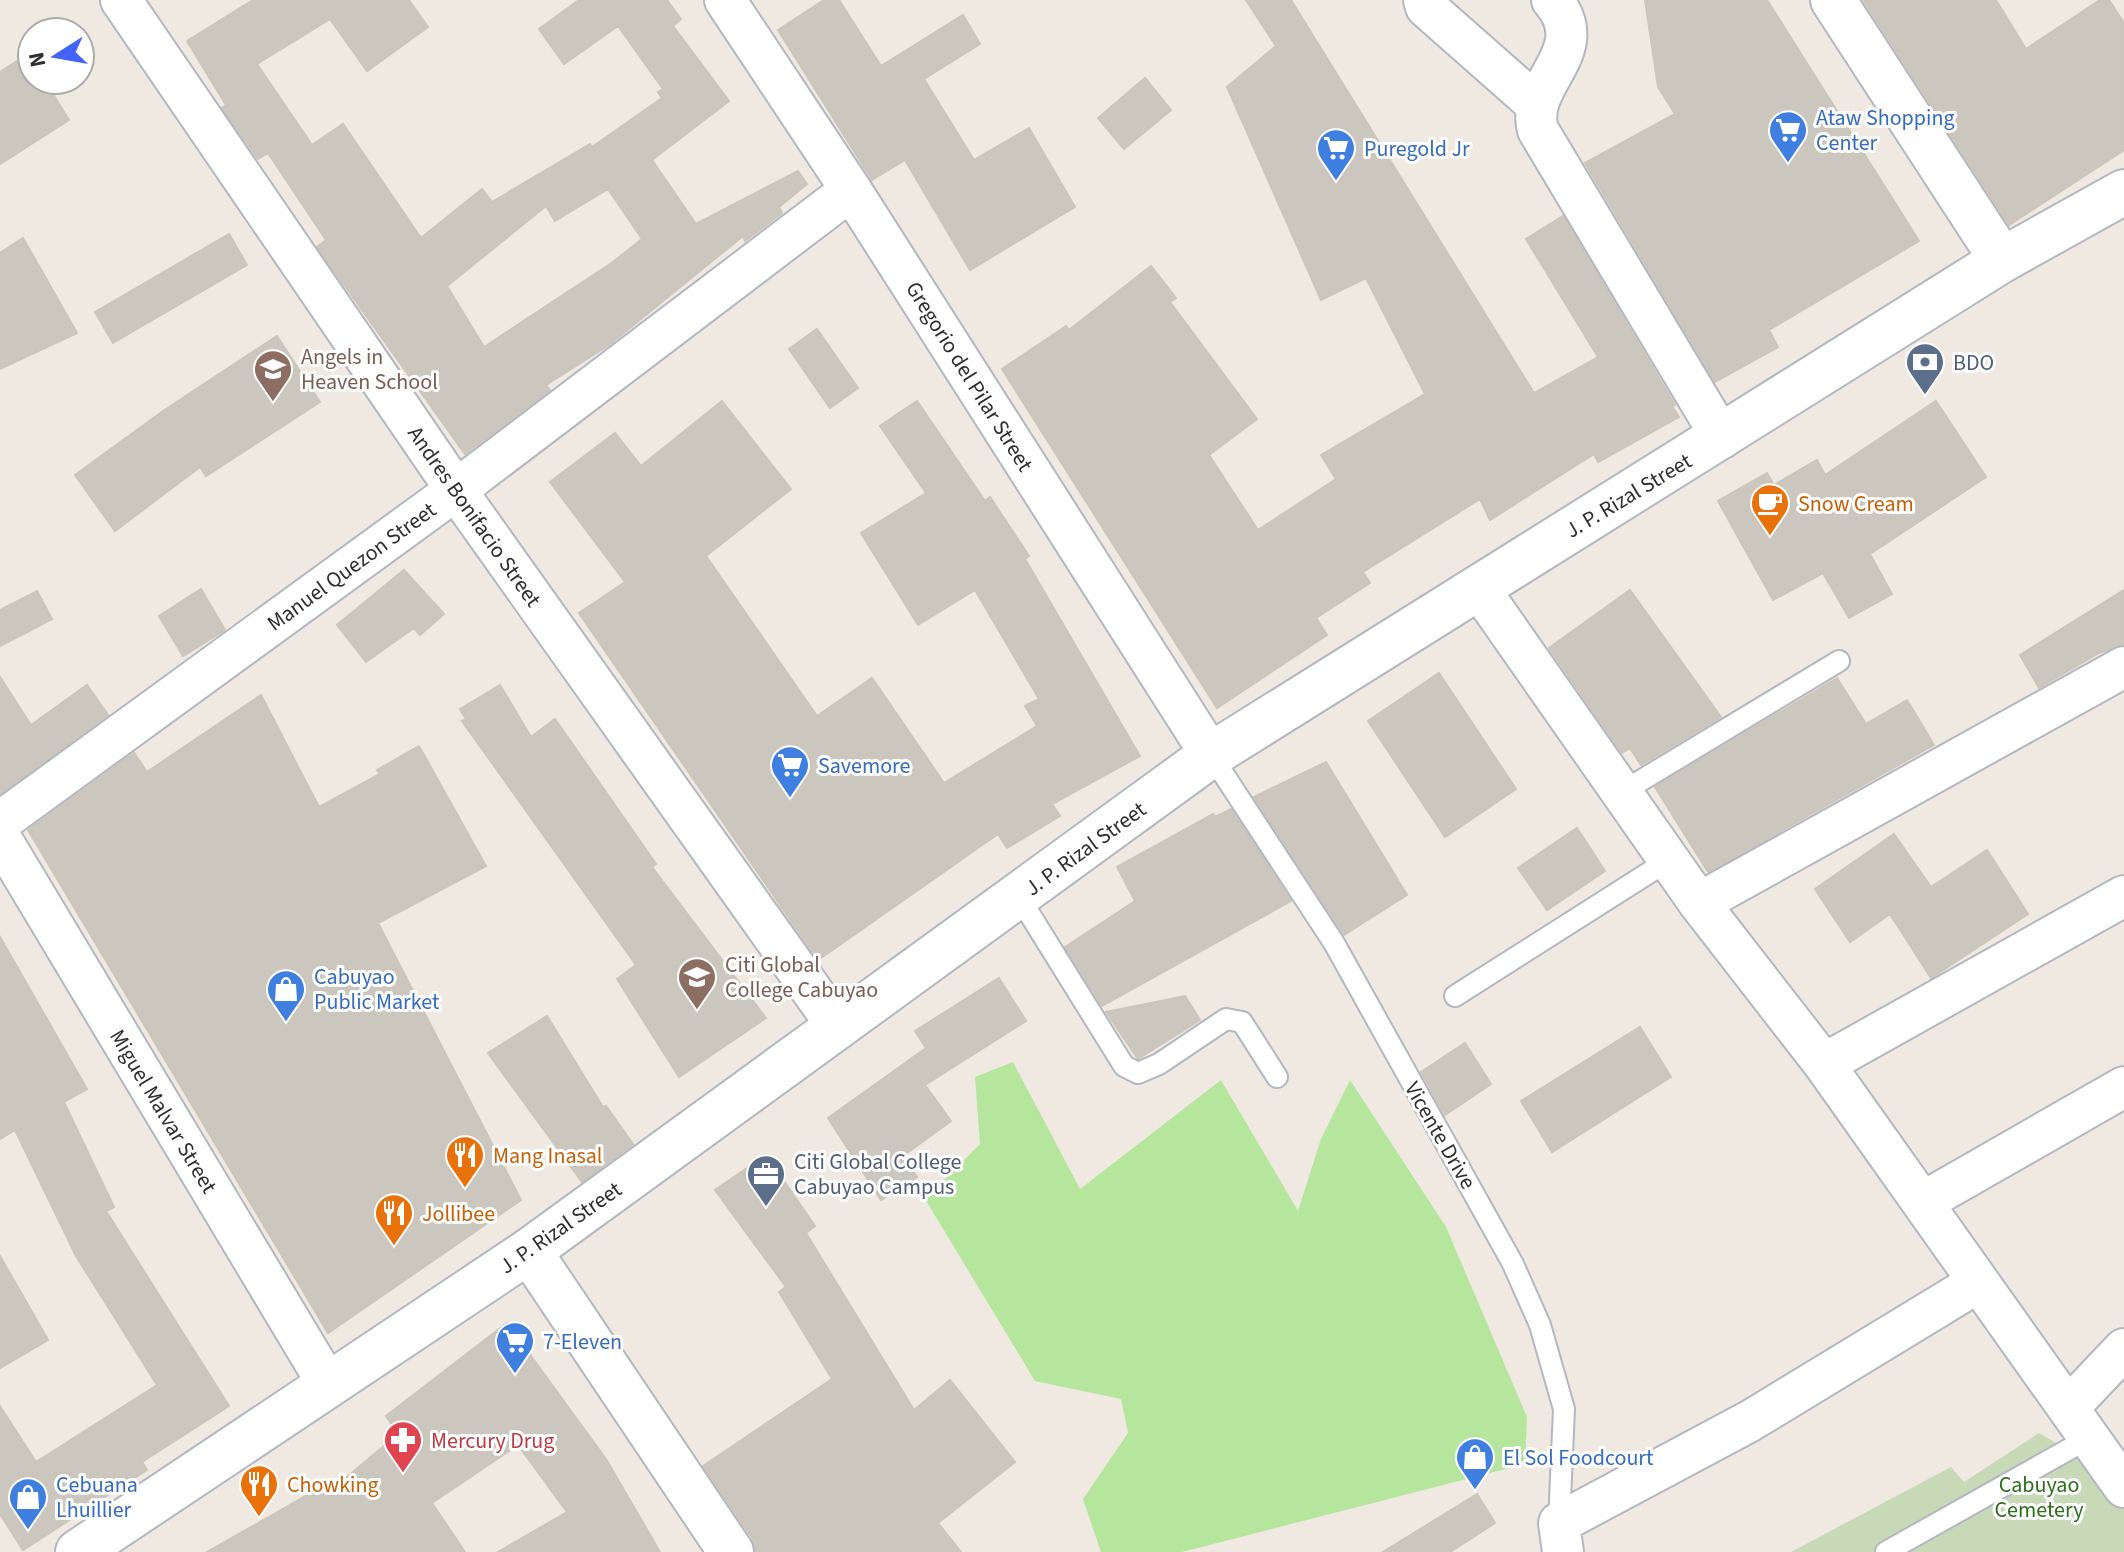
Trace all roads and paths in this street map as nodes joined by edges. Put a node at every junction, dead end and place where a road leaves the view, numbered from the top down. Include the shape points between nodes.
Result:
1 (121, 0) edge
2 (725, 0) edge
3 (1424, 0) edge
4 (1552, 0) edge
5 (1833, 0) edge
6 (1536, 104) junction
7 (851, 190) junction
8 (2124, 192) edge
9 (2002, 260) junction
10 (1722, 438) junction
11 (456, 490) junction
12 (1478, 587) junction
13 (1839, 661) dead end
14 (2124, 667) edge
15 (1211, 755) junction
16 (1622, 792) junction
17 (0, 822) edge
18 (0, 837) edge
19 (1669, 860) junction
20 (2124, 896) edge
21 (1019, 897) junction
22 (1699, 903) junction
23 (1455, 996) dead end
24 (837, 1026) junction
25 (1824, 1064) junction
26 (1277, 1077) dead end
27 (2124, 1087) edge
28 (1923, 1202) junction
29 (529, 1251) junction
30 (1977, 1283) junction
31 (2124, 1349) edge
32 (329, 1386) junction
33 (2078, 1423) junction
34 (2124, 1487) edge
35 (1561, 1538) edge
36 (78, 1552) edge
37 (731, 1552) edge
38 (1886, 1552) edge

1 - 11 street, Andres Bonifacio Street
2 - 7 street, Gregorio del Pilar Street
3 - 6 street
4 - 6 street via 1564,22 1566,41 1561,61
5 - 9 main road
6 - 10 street via 1534,117 1544,143
7 - 11 street, Manuel Quezon Street
7 - 15 street, Gregorio del Pilar Street
8 - 9 main road, J. P. Rizal Street
9 - 10 main road, J. P. Rizal Street
10 - 12 main road, J. P. Rizal Street
11 - 17 street, Manuel Quezon Street
11 - 24 street, Andres Bonifacio Street
12 - 15 main road, J. P. Rizal Street
12 - 16 street
13 - 16 lane
14 - 22 street
15 - 21 main road, J. P. Rizal Street
15 - 35 lane, Vicente Drive via 1334,943 1513,1264 1540,1325 1564,1409
16 - 19 street
18 - 32 street, Miguel Malvar Street
19 - 22 street
19 - 23 lane
20 - 25 street
21 - 24 main road, J. P. Rizal Street
21 - 26 lane via 1124,1066 1138,1073 1159,1064 1226,1019 1242,1022
22 - 25 street
24 - 29 main road, J. P. Rizal Street
25 - 28 street
27 - 28 street
28 - 30 street
29 - 32 main road, J. P. Rizal Street
29 - 37 main road
30 - 33 street
30 - 35 street
31 - 33 street
32 - 36 main road, J. P. Rizal Street
33 - 34 street
33 - 38 lane

